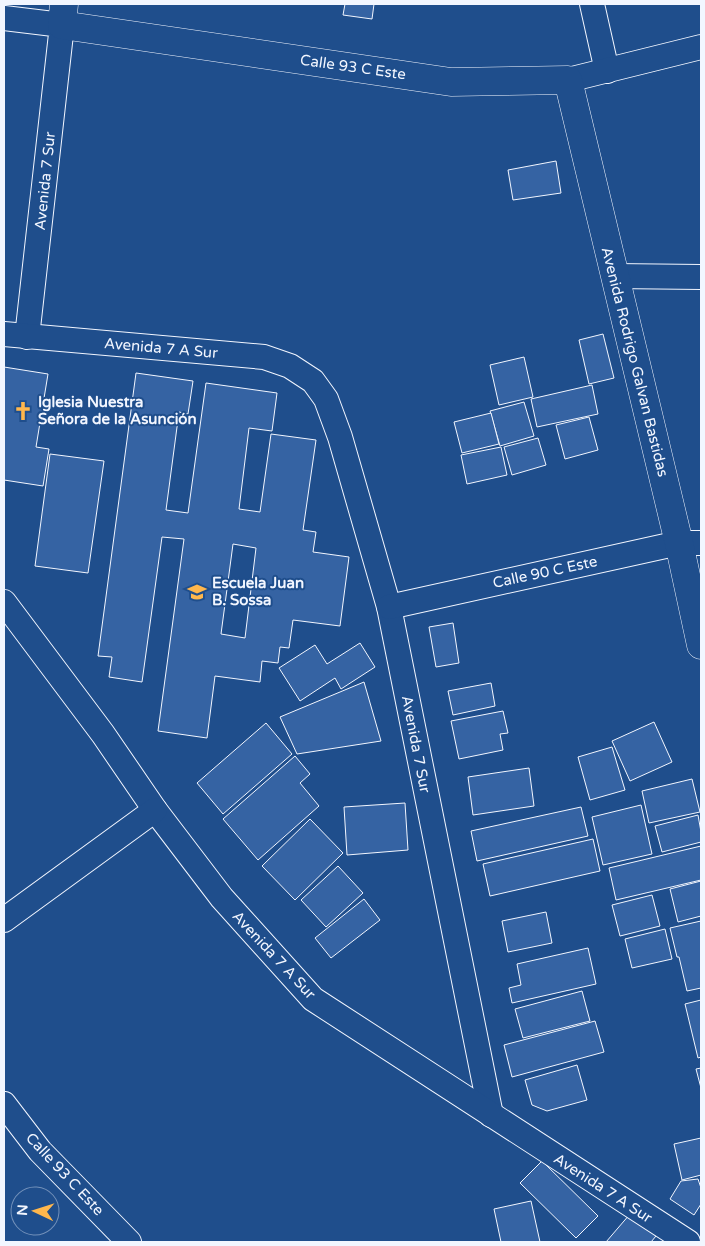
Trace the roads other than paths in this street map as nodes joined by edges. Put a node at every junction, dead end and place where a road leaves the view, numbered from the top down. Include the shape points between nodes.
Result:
1 (592, 4) edge
2 (63, 15) edge
3 (4, 18) edge
4 (701, 47) edge
5 (606, 71) junction
6 (568, 80) junction
7 (614, 276) junction
8 (701, 277) edge
9 (4, 334) edge
10 (27, 336) junction
11 (313, 381) joint
12 (690, 543) edge
13 (4, 602) edge
14 (388, 607) junction
15 (701, 645) edge
16 (155, 810) junction
17 (4, 920) edge
18 (4, 1104) edge
19 (491, 1115) junction
20 (129, 1242) edge
21 (688, 1242) edge

1 - 5 street
2 - 3 street, Calle 93 C Este
2 - 6 street, Calle 93 C Este via 451,82
2 - 10 street, Avenida 7 Sur
4 - 5 street, Calle 93 C Este
5 - 6 street, Calle 93 C Este
6 - 7 street, Avenida Rodrigo Galvan Bastidas
7 - 8 street
7 - 12 street, Avenida Rodrigo Galvan Bastidas
9 - 10 street, Avenida 7 A Sur
10 - 11 street, Avenida 7 A Sur via 264,357 290,366
11 - 14 street, Avenida 7 Sur via 326,399 340,437
12 - 14 street, Calle 90 C Este
12 - 15 street, Avenida Rodrigo Galvan Bastidas
13 - 16 street, Avenida 7 A Sur via 103,734
14 - 19 street, Avenida 7 Sur
16 - 17 street
16 - 19 street, Avenida 7 A Sur via 222,898 313,1000
18 - 20 street, Calle 93 C Este via 40,1151
19 - 21 street, Avenida 7 A Sur

